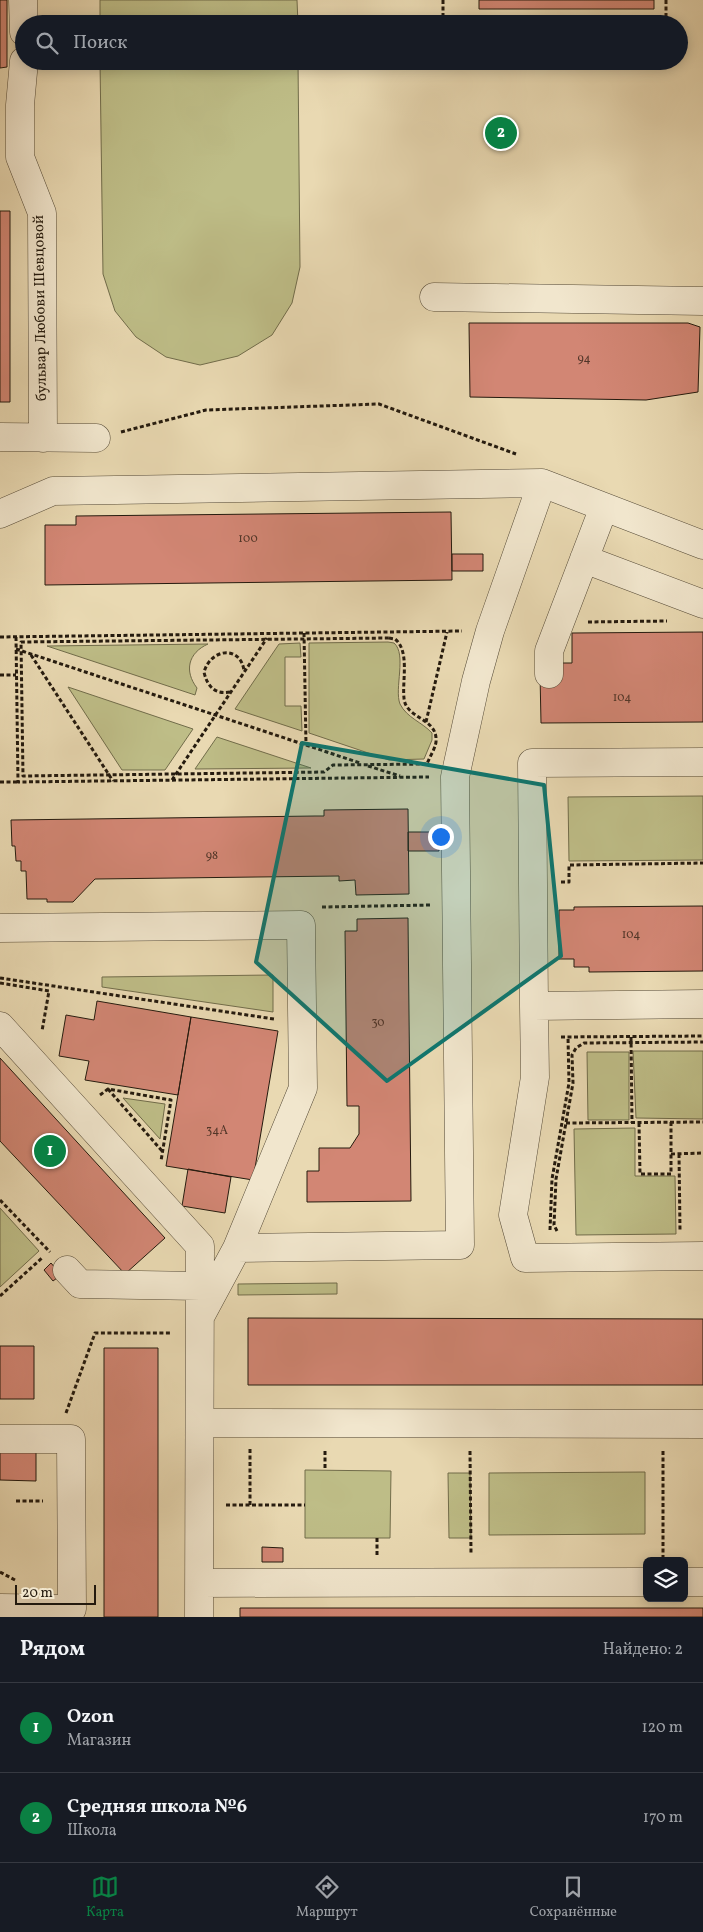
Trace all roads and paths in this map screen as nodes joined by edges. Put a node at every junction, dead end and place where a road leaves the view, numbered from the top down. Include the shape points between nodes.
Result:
1 (24, 0) edge
2 (443, 0) edge
3 (666, 0) edge
4 (24, 15) edge
5 (443, 15) edge
6 (666, 15) edge
7 (23, 70) edge
8 (434, 297) dead end
9 (703, 301) edge
10 (0, 437) edge
11 (43, 438) junction
12 (96, 438) joint
13 (518, 455) dead end
14 (542, 483) junction
15 (604, 507) junction
16 (0, 514) edge
17 (703, 545) edge
18 (584, 559) junction
19 (703, 604) edge
20 (674, 621) dead end
21 (560, 622) junction
22 (490, 631) junction
23 (447, 632) junction
24 (304, 633) junction
25 (270, 634) junction
26 (0, 637) edge
27 (16, 637) junction
28 (266, 639) junction
29 (304, 639) junction
30 (16, 649) junction
31 (21, 651) junction
32 (30, 654) junction
33 (244, 672) junction
34 (549, 674) dead end
35 (16, 675) junction
36 (0, 676) edge
37 (231, 691) junction
38 (215, 715) junction
39 (426, 722) junction
40 (306, 745) junction
41 (703, 762) edge
42 (364, 764) junction
43 (176, 774) junction
44 (110, 775) junction
45 (403, 777) junction
46 (455, 777) junction
47 (172, 780) junction
48 (113, 781) junction
49 (0, 782) edge
50 (18, 782) junction
51 (703, 864) edge
52 (533, 882) junction
53 (456, 905) junction
54 (301, 925) junction
55 (0, 928) edge
56 (0, 978) edge
57 (703, 1004) edge
58 (534, 1006) junction
59 (302, 1023) junction
60 (0, 1026) edge
61 (703, 1036) edge
62 (568, 1037) junction
63 (631, 1037) junction
64 (534, 1038) junction
65 (703, 1042) edge
66 (631, 1043) junction
67 (108, 1089) junction
68 (79, 1113) junction
69 (671, 1122) junction
70 (703, 1122) edge
71 (632, 1123) junction
72 (639, 1123) junction
73 (564, 1124) junction
74 (162, 1151) junction
75 (703, 1153) edge
76 (671, 1154) junction
77 (679, 1154) junction
78 (671, 1174) junction
79 (680, 1174) junction
80 (150, 1191) junction
81 (0, 1200) edge
82 (554, 1245) junction
83 (237, 1248) junction
84 (692, 1256) edge
85 (58, 1261) junction
86 (200, 1286) junction
87 (0, 1296) edge
88 (200, 1317) junction
89 (175, 1333) dead end
90 (200, 1423) junction
91 (250, 1423) junction
92 (470, 1423) junction
93 (663, 1424) junction
94 (703, 1424) edge
95 (0, 1439) edge
96 (56, 1439) junction
97 (200, 1505) junction
98 (250, 1505) junction
99 (305, 1505) dead end
100 (663, 1557) edge
101 (643, 1582) edge
102 (688, 1582) edge
103 (703, 1582) edge
104 (200, 1583) junction
105 (471, 1583) junction
106 (0, 1608) edge
107 (199, 1617) edge

1 - 4 lane
2 - 5 path
3 - 6 path
7 - 11 lane, бульвар Любови Шевцовой via 20,158 42,213
8 - 9 lane
10 - 11 lane
11 - 12 lane
12 - 13 path via 206,410 378,404
14 - 15 lane
14 - 16 lane via 53,491
14 - 22 lane
15 - 17 lane
15 - 18 lane
18 - 19 lane
18 - 21 lane
20 - 21 path
21 - 34 lane via 549,651
22 - 23 path
22 - 46 lane
23 - 24 path
23 - 39 path
24 - 25 path
24 - 29 path
25 - 27 path
25 - 28 path
26 - 27 path
27 - 30 path
28 - 29 path
28 - 31 path via 21,642
28 - 33 path
29 - 39 path via 395,639 403,649 404,701 410,711
29 - 40 path
30 - 31 path
30 - 35 path
31 - 32 path
31 - 44 path via 23,776
32 - 38 path
32 - 44 path
33 - 37 path
33 - 37 path via 238,658 230,653 212,656 207,663 204,672 211,688 219,692
35 - 36 path
35 - 50 path
37 - 38 path
38 - 40 path
38 - 43 path
39 - 42 path via 437,740 427,764
40 - 42 path
41 - 52 lane via 532,764
42 - 43 path via 333,765 324,772
42 - 45 path
43 - 44 path
43 - 47 path
44 - 48 path
45 - 46 path
45 - 47 path
46 - 53 lane
47 - 48 path
48 - 50 path
49 - 50 path
51 - 52 path via 568,865 568,882
52 - 58 lane
53 - 54 path via 301,907
53 - 83 lane via 460,1245
54 - 55 lane
54 - 59 lane
56 - 59 path
57 - 58 lane
58 - 64 lane
59 - 83 lane via 303,1088
60 - 68 lane
61 - 63 path
62 - 63 path
62 - 64 path
62 - 73 path
63 - 66 path
64 - 82 lane via 535,1077 513,1215 525,1258
65 - 66 path
66 - 71 path
66 - 73 path via 584,1043 576,1048 572,1055 573,1083
67 - 68 path
67 - 74 path
67 - 74 path via 171,1100
68 - 80 lane
69 - 70 path
69 - 72 path
69 - 76 path
71 - 72 path
71 - 73 path
72 - 78 path via 640,1174
73 - 82 path via 556,1179
73 - 82 path via 552,1179
74 - 80 path via 158,1184
75 - 77 path
76 - 77 path
76 - 78 path
77 - 79 path
78 - 79 path
79 - 84 path
80 - 86 lane via 200,1246
81 - 85 path
82 - 84 lane
83 - 88 lane
85 - 86 lane via 80,1284
85 - 87 path
86 - 88 lane
88 - 90 lane
89 - 96 path via 95,1333
90 - 91 lane
90 - 97 lane
91 - 92 lane
91 - 98 path
92 - 93 lane
92 - 105 path
93 - 94 lane
93 - 100 path
95 - 96 lane
96 - 106 lane via 71,1439 72,1609
97 - 98 path
97 - 104 lane
98 - 99 path
101 - 105 lane
102 - 103 lane
104 - 105 lane
104 - 107 lane

